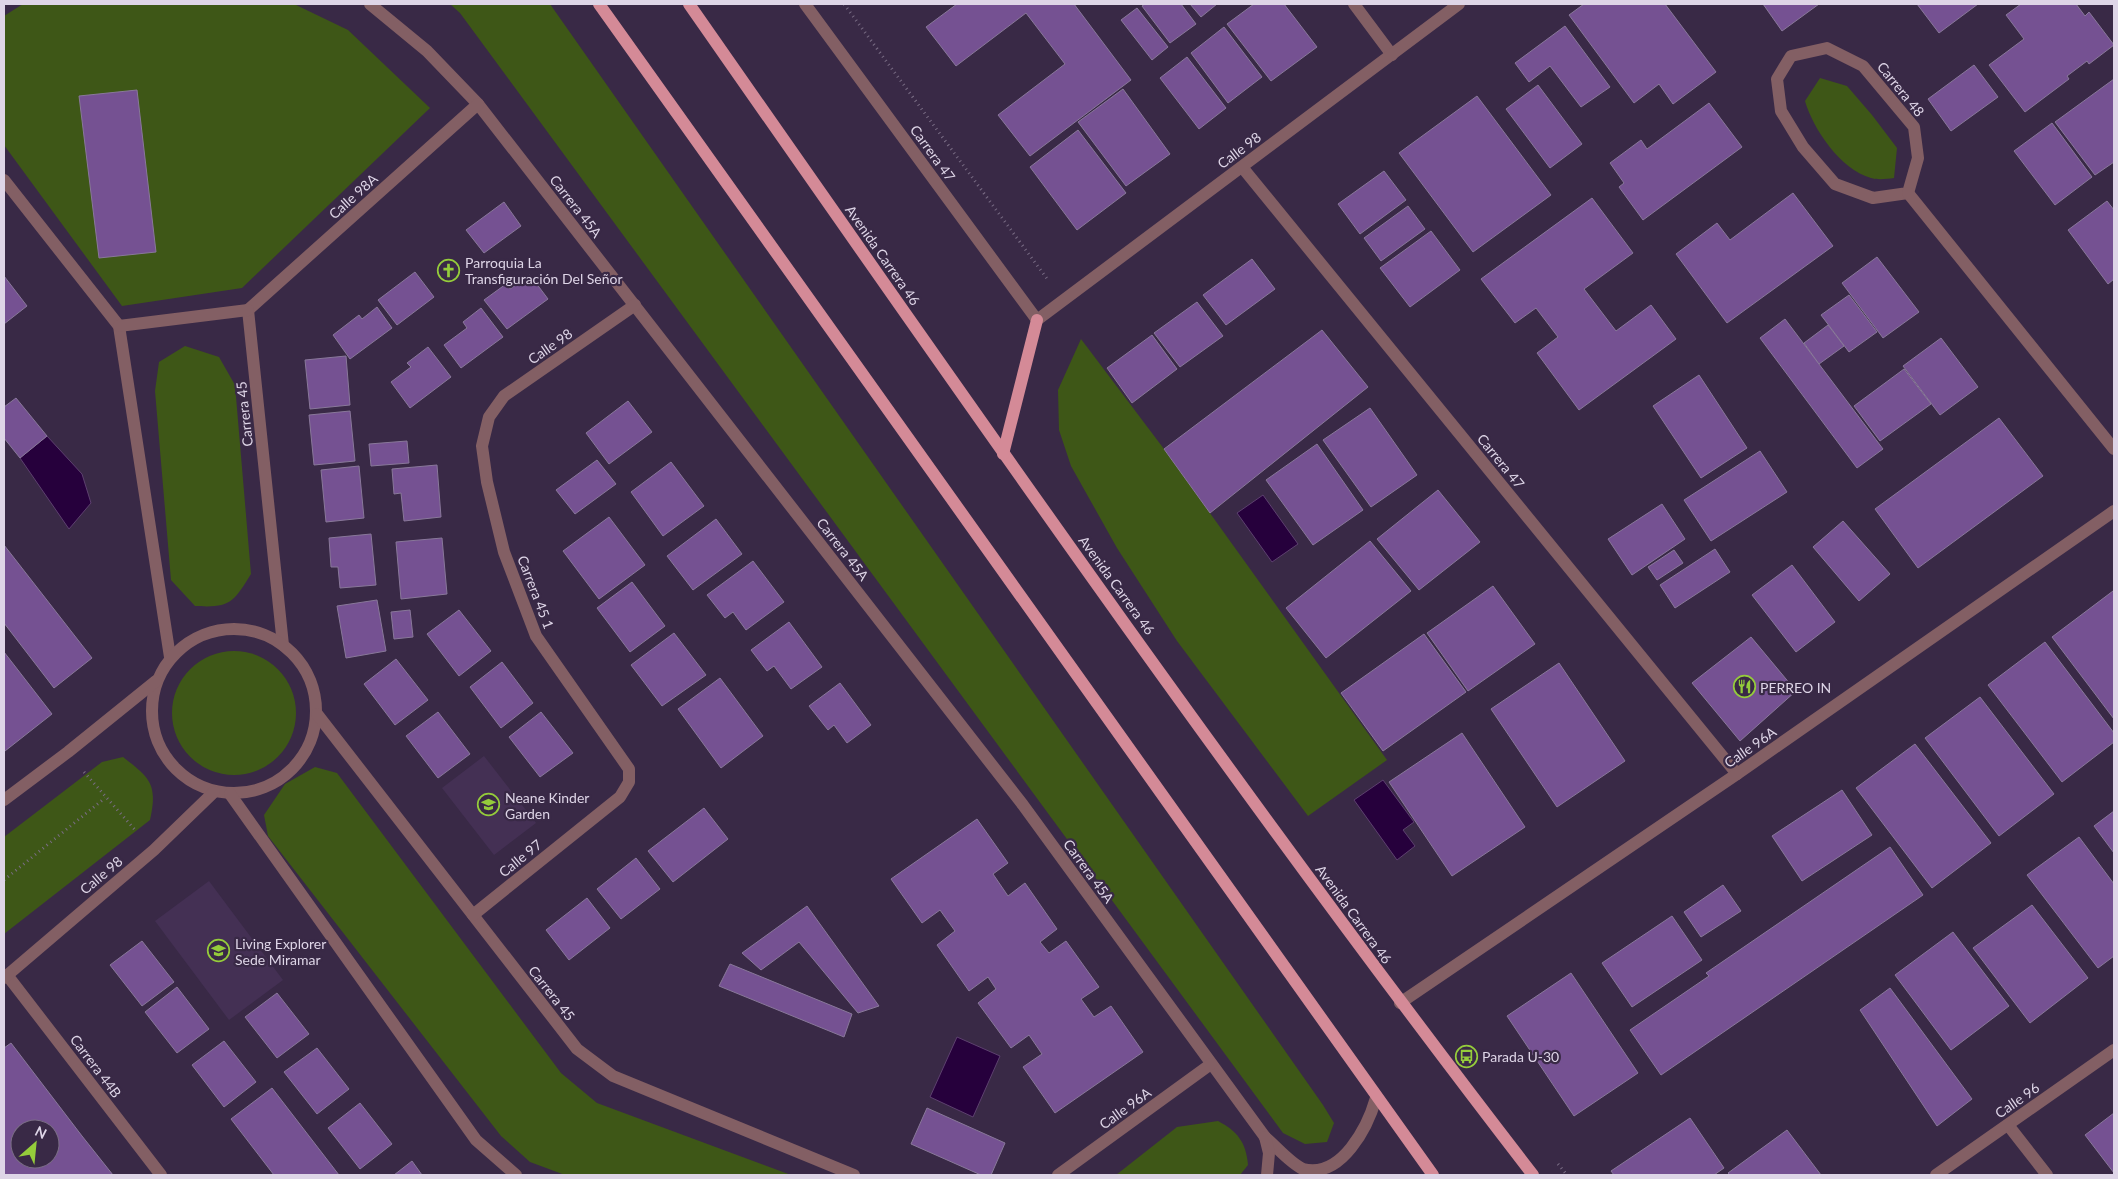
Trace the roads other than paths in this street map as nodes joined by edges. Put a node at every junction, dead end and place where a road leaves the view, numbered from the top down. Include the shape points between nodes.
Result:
1 (370, 4) edge
2 (599, 4) edge
3 (689, 4) edge
4 (805, 4) edge
5 (1354, 4) edge
6 (1459, 4) edge
7 (1392, 54) junction
8 (478, 104) junction
9 (1242, 167) junction
10 (4, 180) edge
11 (1908, 194) junction
12 (635, 305) junction
13 (248, 310) junction
14 (1037, 320) junction
15 (119, 326) junction
16 (489, 417) joint
17 (2114, 449) edge
18 (1003, 454) junction
19 (2114, 511) edge
20 (283, 645) junction
21 (170, 657) junction
22 (156, 681) junction
23 (317, 714) junction
24 (1737, 774) junction
25 (629, 782) joint
26 (214, 792) junction
27 (230, 794) junction
28 (4, 800) edge
29 (473, 915) junction
30 (6, 976) edge
31 (1400, 1003) junction
32 (2114, 1050) edge
33 (1211, 1064) junction
34 (1376, 1098) junction
35 (2008, 1125) junction
36 (1265, 1137) junction
37 (161, 1175) edge
38 (516, 1175) edge
39 (854, 1175) edge
40 (1058, 1175) edge
41 (1267, 1175) edge
42 (1433, 1175) edge
43 (1533, 1175) edge
44 (1936, 1175) edge
45 (2047, 1175) edge

1 - 8 street, Carrera 45A via 427,51
2 - 34 main road
3 - 18 main road, Avenida Carrera 46
4 - 14 street, Carrera 47
5 - 7 street
6 - 7 street, Calle 98
7 - 9 street, Calle 98
8 - 12 street, Carrera 45A
8 - 13 street, Calle 98A
9 - 14 street, Calle 98
9 - 24 street, Carrera 47
10 - 15 street
11 - 11 street, Carrera 48 via 1918,158 1914,127 1863,66 1827,48 1791,56 1777,79 1782,111 1802,147 1835,184 1873,198
11 - 17 street
12 - 16 street, Calle 98 via 504,396
12 - 33 street, Carrera 45A via 1023,805
13 - 15 street
13 - 20 street, Carrera 45
14 - 18 main road
15 - 21 street
16 - 25 street, Carrera 45 1 via 482,446 488,482 504,552 536,636 629,769
18 - 31 main road, Avenida Carrera 46
19 - 24 street, Calle 96A
20 - 21 street via 261,633 237,628 212,631 189,641
20 - 23 street via 309,675
21 - 22 street
22 - 26 street via 151,708 159,744 168,761 188,780
22 - 28 street
23 - 27 street via 313,736 304,756 290,772 272,785 252,792
23 - 29 street, Carrera 45
24 - 31 street, Calle 96A
25 - 29 street, Calle 97 via 620,797
26 - 27 street
26 - 30 street, Calle 98 via 154,850
27 - 38 street via 476,1140
29 - 39 street, Carrera 45 via 577,1049 613,1076
30 - 37 street, Carrera 44B
31 - 43 main road, Avenida Carrera 46
32 - 35 street, Calle 96
33 - 36 street, Carrera 45A
33 - 40 street, Calle 96A
34 - 36 street via 1352,1151 1341,1164 1326,1172 1302,1169
34 - 42 main road
35 - 44 street, Calle 96
35 - 45 street
36 - 41 street

